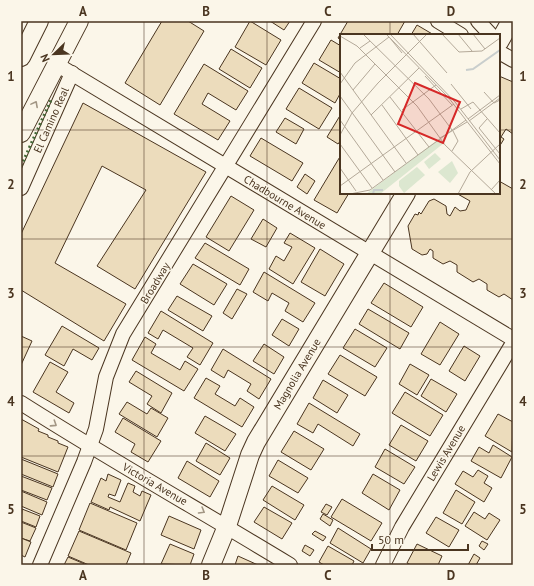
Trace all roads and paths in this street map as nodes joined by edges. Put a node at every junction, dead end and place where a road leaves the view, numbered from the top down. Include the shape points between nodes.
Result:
1 (39, 21) edge
2 (80, 21) edge
3 (314, 21) edge
4 (438, 21) edge
5 (478, 21) edge
6 (511, 21) edge
7 (459, 34) edge
8 (490, 34) edge
9 (500, 40) edge
10 (500, 53) edge
11 (21, 57) edge
12 (513, 60) edge
13 (56, 64) junction
14 (72, 73) junction
15 (21, 133) edge
16 (225, 166) junction
17 (21, 188) edge
18 (405, 194) edge
19 (370, 253) junction
20 (513, 341) edge
21 (21, 403) edge
22 (90, 446) junction
23 (227, 526) junction
24 (40, 565) edge
25 (211, 565) edge
26 (290, 565) edge
27 (383, 565) edge

1 - 11 main road
2 - 13 main road, El Camino Real
3 - 16 street, Broadway
4 - 7 street
5 - 8 street
6 - 9 main road
10 - 12 street
13 - 14 street, Chadbourne Avenue
15 -> 13 main road, El Camino Real
14 - 16 street, Chadbourne Avenue
14 - 17 street, El Camino Real
16 - 19 street, Chadbourne Avenue
16 - 22 street, Broadway via 123,334 106,377
18 - 19 main road, Magnolia Avenue
19 - 20 street, Chadbourne Avenue
19 - 23 main road, Magnolia Avenue via 256,442
20 - 27 street, Lewis Avenue via 402,527
21 -> 22 street, Victoria Avenue
22 -> 23 street, Victoria Avenue
22 - 24 street, Broadway
23 - 25 main road, Magnolia Avenue
23 - 26 street, Victoria Avenue

